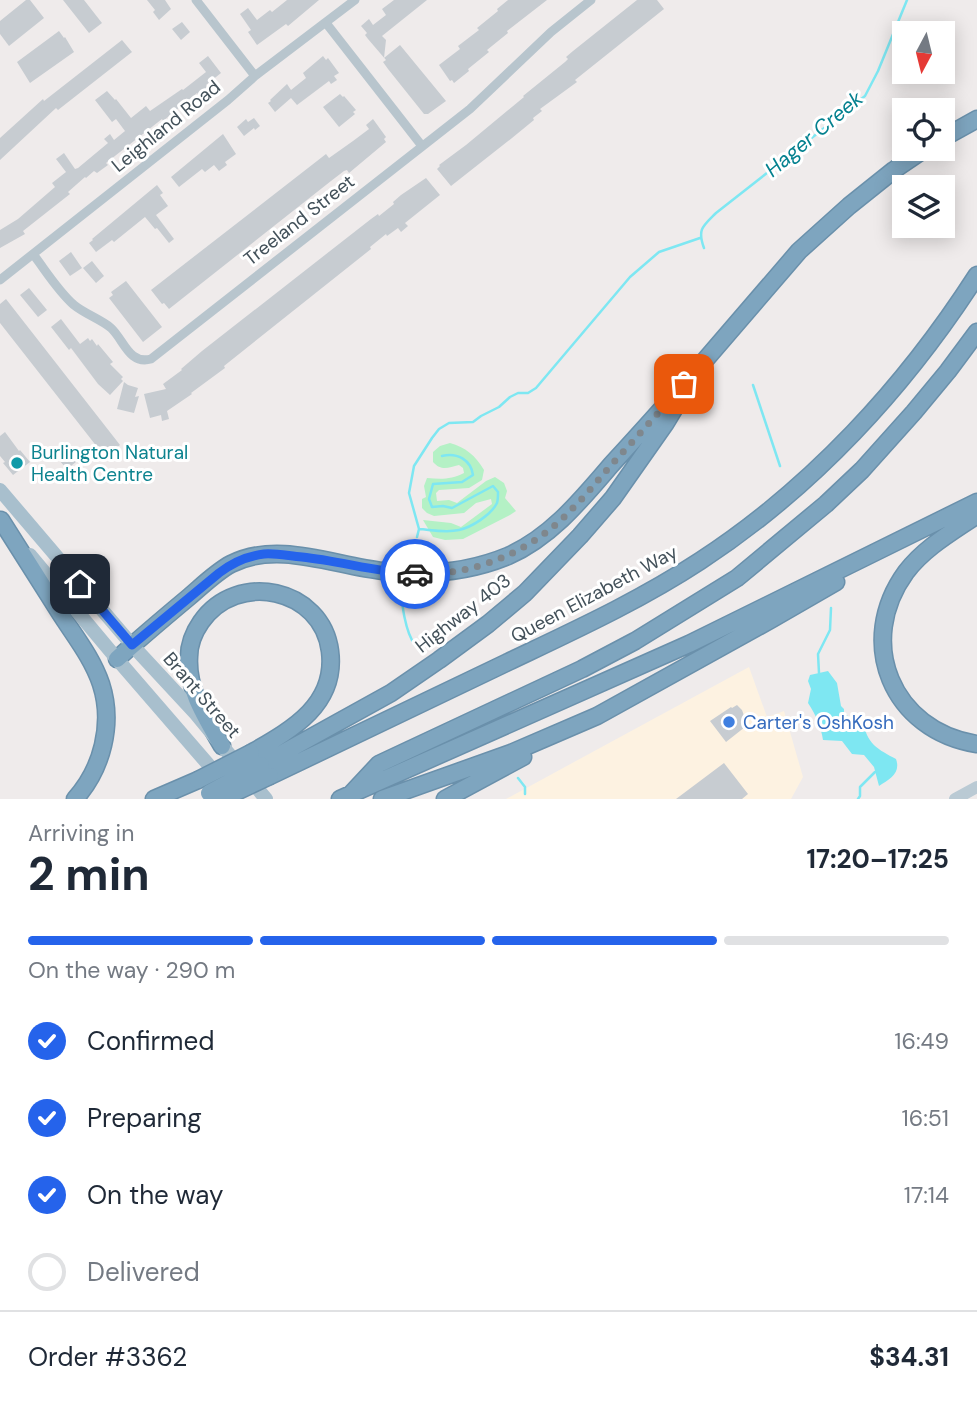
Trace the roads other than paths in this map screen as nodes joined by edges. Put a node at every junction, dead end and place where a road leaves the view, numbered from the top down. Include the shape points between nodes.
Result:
1 (196, 0) edge
2 (355, 0) edge
3 (591, 0) edge
4 (326, 23) junction
5 (255, 76) junction
6 (977, 118) edge
7 (955, 131) edge
8 (422, 146) junction
9 (907, 161) edge
10 (33, 254) junction
11 (977, 275) edge
12 (0, 280) edge
13 (977, 332) edge
14 (700, 366) junction
15 (0, 490) edge
16 (977, 502) edge
17 (977, 515) edge
18 (0, 519) edge
19 (909, 536) junction
20 (132, 645) junction
21 (117, 659) junction
22 (597, 716) junction
23 (977, 744) edge
24 (222, 746) junction
25 (261, 765) junction
26 (977, 787) edge
27 (345, 796) edge
28 (209, 797) edge
29 (75, 799) edge
30 (154, 799) edge
31 (235, 799) edge
32 (265, 799) edge
33 (382, 799) edge
34 (445, 799) edge
35 (954, 799) edge

1 - 5 street
2 - 4 street, Leighland Road
3 - 8 street, Treeland Street
4 - 5 street, Leighland Road
4 - 8 street
5 - 10 street, Leighland Road
6 - 7 highway
8 - 10 street, Treeland Street via 145,360 132,356 111,328 69,300
9 - 14 highway, Highway 403 via 799,251
10 - 12 street, Leighland Road
11 - 25 highway, Queen Elizabeth Way via 932,339 850,436 803,482 702,560 592,622
13 - 27 highway via 862,470 737,578 582,669 379,764
14 - 20 highway via 572,510 511,555 474,568 427,574 276,554 250,557 230,564
14 - 25 highway, Highway 403 via 613,498 525,593 391,692
15 - 20 main road, Brant Street
16 - 19 highway
17 - 23 highway via 940,540 906,572 889,602 882,636 894,688 910,711 937,732
18 - 21 main road
18 - 29 highway via 102,685 102,750
19 - 22 highway via 772,620
19 - 27 highway via 652,661
20 - 21 highway
20 - 24 main road, Brant Street
21 - 31 main road
22 - 33 highway via 511,753
22 - 34 highway
24 - 25 highway via 191,680 188,658 195,634 214,606 233,596 257,590 294,599 323,627 332,662 329,680 317,705 283,734
24 - 32 main road, Brant Street
25 - 28 highway, Queen Elizabeth Way, bridge
25 - 30 highway, bridge via 198,780
26 - 35 street

